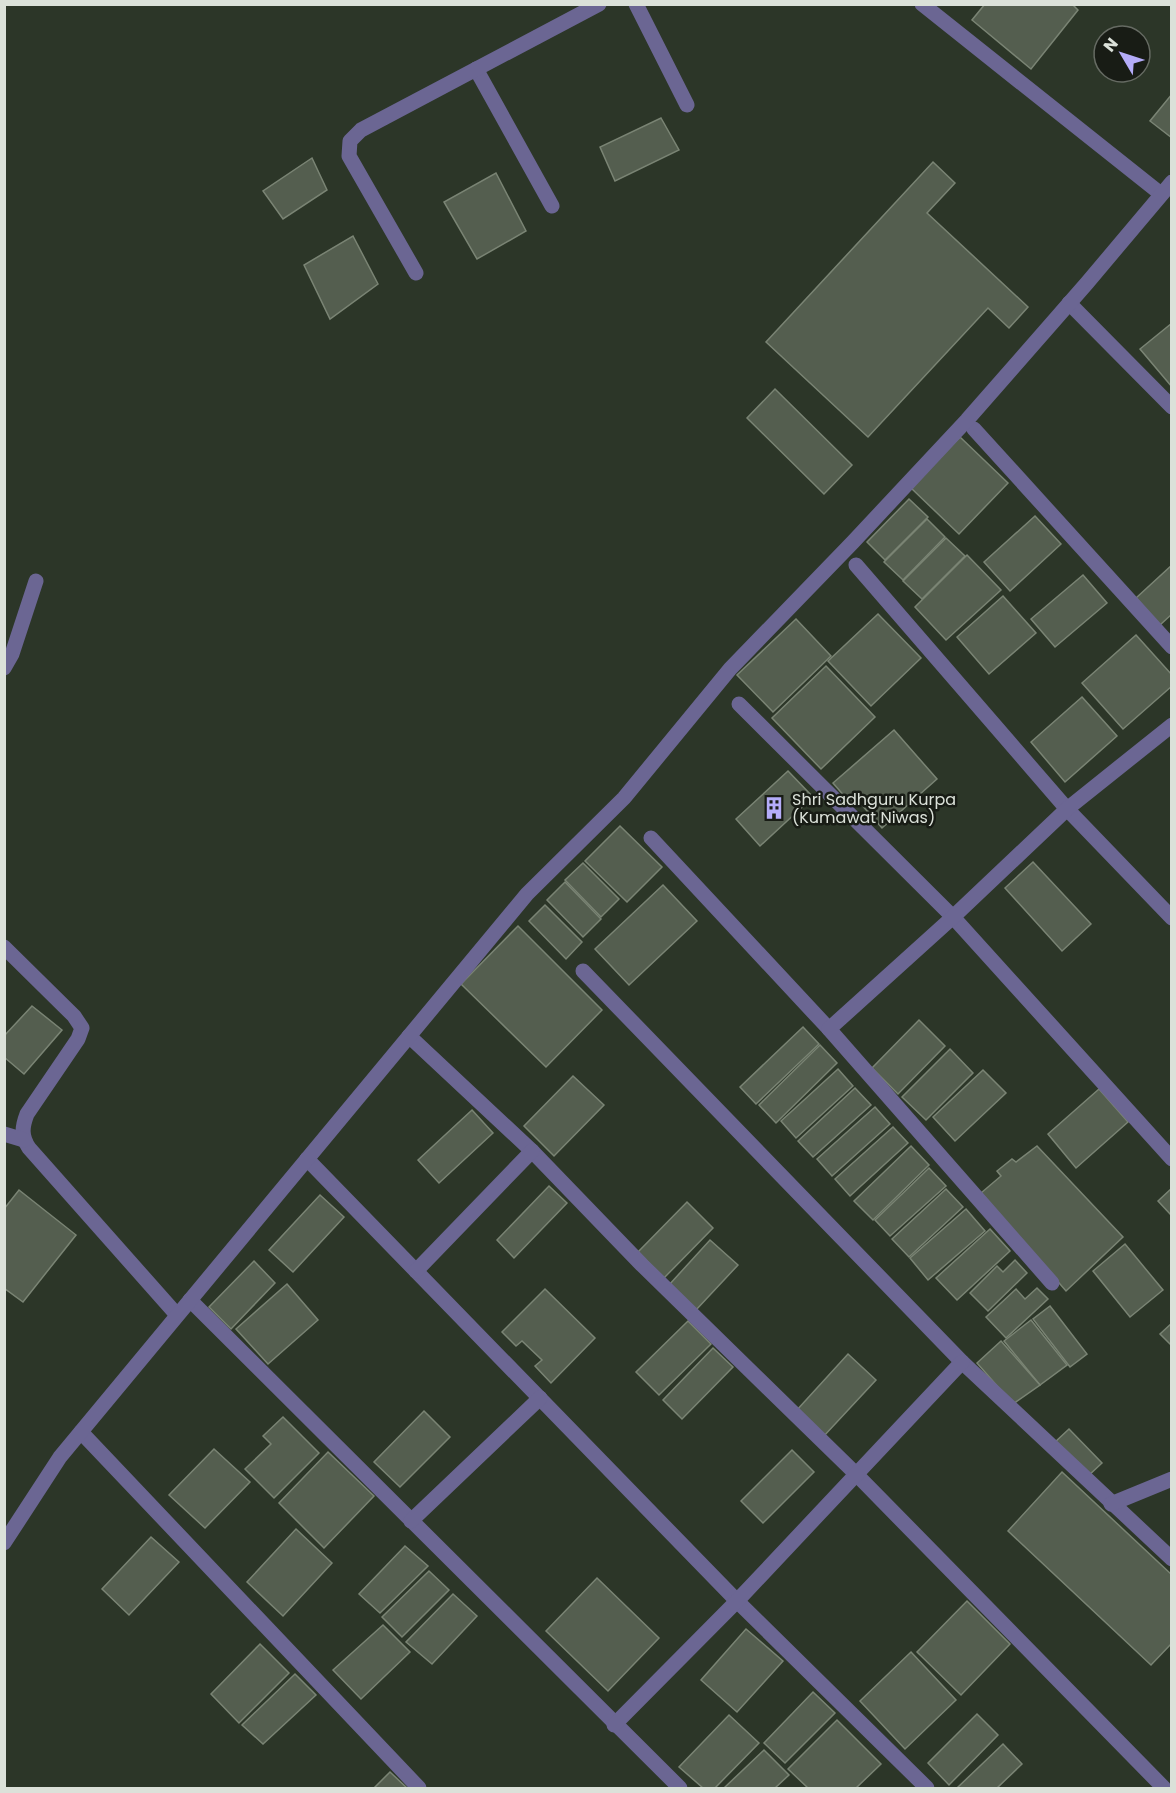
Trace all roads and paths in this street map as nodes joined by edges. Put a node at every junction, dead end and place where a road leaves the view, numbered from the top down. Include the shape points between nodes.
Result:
1 (599, 4) edge
2 (636, 4) edge
3 (922, 4) edge
4 (476, 69) junction
5 (687, 105) dead end
6 (1172, 182) edge
7 (1161, 194) junction
8 (552, 206) dead end
9 (416, 273) dead end
10 (1069, 303) junction
11 (1172, 407) edge
12 (974, 429) dead end
13 (856, 565) dead end
14 (36, 582) dead end
15 (1172, 647) edge
16 (4, 668) edge
17 (739, 704) dead end
18 (1172, 725) edge
19 (1067, 809) junction
20 (651, 838) dead end
21 (953, 917) junction
22 (1172, 918) edge
23 (4, 947) edge
24 (583, 971) dead end
25 (829, 1029) junction
26 (409, 1036) junction
27 (4, 1134) edge
28 (24, 1140) junction
29 (532, 1151) junction
30 (307, 1159) junction
31 (1172, 1159) edge
32 (416, 1271) junction
33 (1052, 1283) dead end
34 (190, 1300) junction
35 (177, 1315) junction
36 (962, 1362) junction
37 (540, 1398) junction
38 (81, 1432) junction
39 (856, 1474) junction
40 (1172, 1479) edge
41 (1111, 1504) junction
42 (411, 1521) junction
43 (4, 1543) edge
44 (1172, 1559) edge
45 (737, 1601) junction
46 (614, 1725) junction
47 (419, 1788) edge
48 (680, 1788) edge
49 (927, 1788) edge
50 (1164, 1788) edge

1 - 4 street
2 - 5 street
3 - 7 street
4 - 8 street
4 - 9 street via 361,130 351,141 349,156
6 - 7 street
7 - 10 street
10 - 11 street
10 - 26 street via 853,542 730,669 624,798 527,894
12 - 15 street
13 - 19 street
14 - 16 street
17 - 21 street
18 - 19 street
19 - 21 street
19 - 22 street
20 - 25 street
21 - 25 street
21 - 31 street
23 - 28 street via 82,1028 27,1114 22,1127
24 - 36 street
25 - 33 street
26 - 29 street
26 - 30 street
27 - 28 street
28 - 35 street
29 - 32 street
29 - 39 street via 642,1265
30 - 32 street
30 - 34 street
32 - 37 street
34 - 35 street
34 - 42 street
35 - 38 street
36 - 39 street
36 - 41 street
37 - 42 street
37 - 45 street
38 - 43 street via 60,1457
38 - 47 street
39 - 45 street
39 - 50 street
40 - 41 street
41 - 44 street
42 - 46 street
45 - 46 street
45 - 49 street
46 - 48 street

